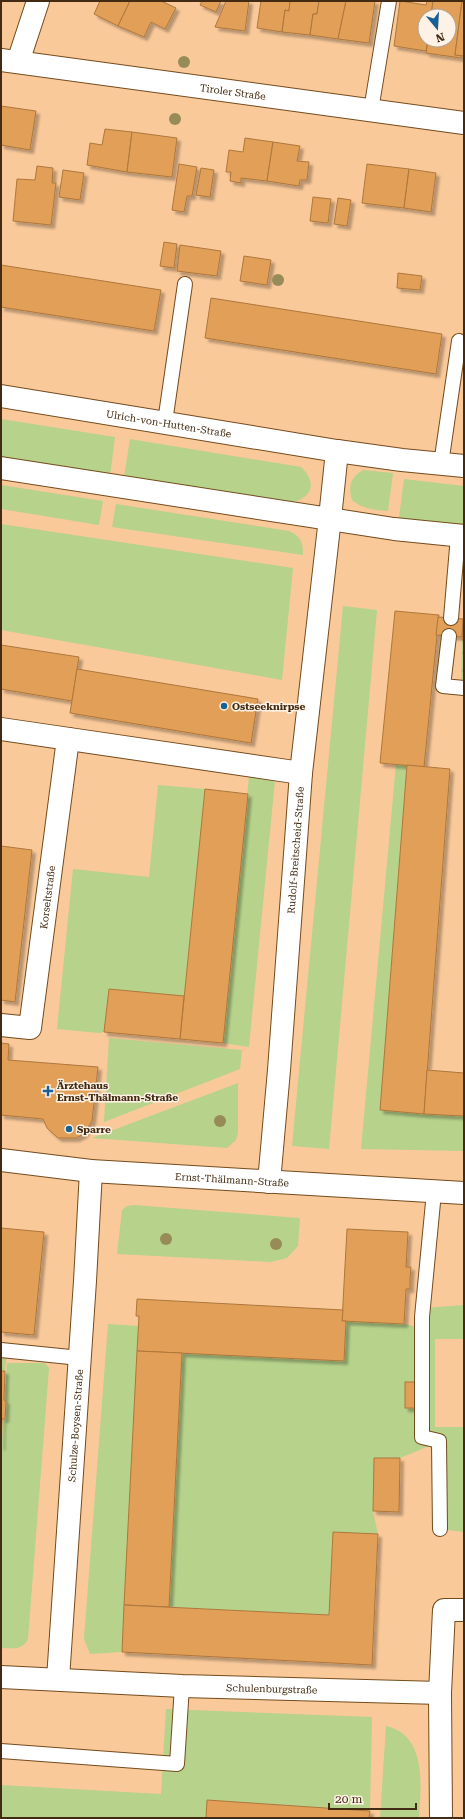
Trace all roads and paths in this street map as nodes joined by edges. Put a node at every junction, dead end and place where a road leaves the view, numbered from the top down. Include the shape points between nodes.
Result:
1 (38, 1) edge
2 (389, 1) edge
3 (9, 61) edge
4 (371, 110) junction
5 (464, 123) edge
6 (185, 284) dead end
7 (459, 341) dead end
8 (1, 396) edge
9 (165, 422) junction
10 (337, 451) junction
11 (441, 464) junction
12 (464, 466) edge
13 (1, 468) edge
14 (330, 518) junction
15 (461, 536) edge
16 (451, 618) dead end
17 (449, 636) dead end
18 (464, 688) edge
19 (1, 729) edge
20 (68, 738) junction
21 (301, 773) junction
22 (1, 1025) edge
23 (1, 1160) edge
24 (91, 1171) junction
25 (269, 1182) junction
26 (434, 1192) junction
27 (464, 1193) edge
28 (1, 1350) edge
29 (80, 1358) junction
30 (440, 1529) dead end
31 (464, 1610) edge
32 (1, 1677) edge
33 (58, 1679) junction
34 (182, 1686) junction
35 (440, 1693) junction
36 (1, 1751) edge
37 (441, 1818) edge

1 - 3 street
2 - 4 lane
3 - 4 street, Tiroler Straße
4 - 5 street, Tiroler Straße
6 - 9 lane
7 - 11 lane
8 - 9 street, Ulrich-von-Hutten-Straße
9 - 10 street, Ulrich-von-Hutten-Straße
10 - 11 street, Ulrich-von-Hutten-Straße
10 - 14 street
11 - 12 street, Ulrich-von-Hutten-Straße
13 - 14 street
14 - 15 street via 394,529
14 - 21 street, Rudolf-Breitscheid-Straße
15 - 16 lane
17 - 18 lane via 443,686
19 - 20 street
20 - 21 street
20 - 22 street, Korseltstraße via 30,1028
21 - 25 street, Rudolf-Breitscheid-Straße
23 - 24 street, Ernst-Thälmann-Straße
24 - 25 street, Ernst-Thälmann-Straße
24 - 29 street, Schulze-Boysen-Straße
25 - 26 street, Ernst-Thälmann-Straße
26 - 27 street, Ernst-Thälmann-Straße
26 - 30 lane via 422,1317 422,1437 439,1442
28 - 29 lane
29 - 33 street, Schulze-Boysen-Straße
31 - 35 street via 444,1610
32 - 33 street, Schulenburgstraße
33 - 34 street, Schulenburgstraße
34 - 35 street, Schulenburgstraße
34 - 36 lane via 177,1764
35 - 37 street

